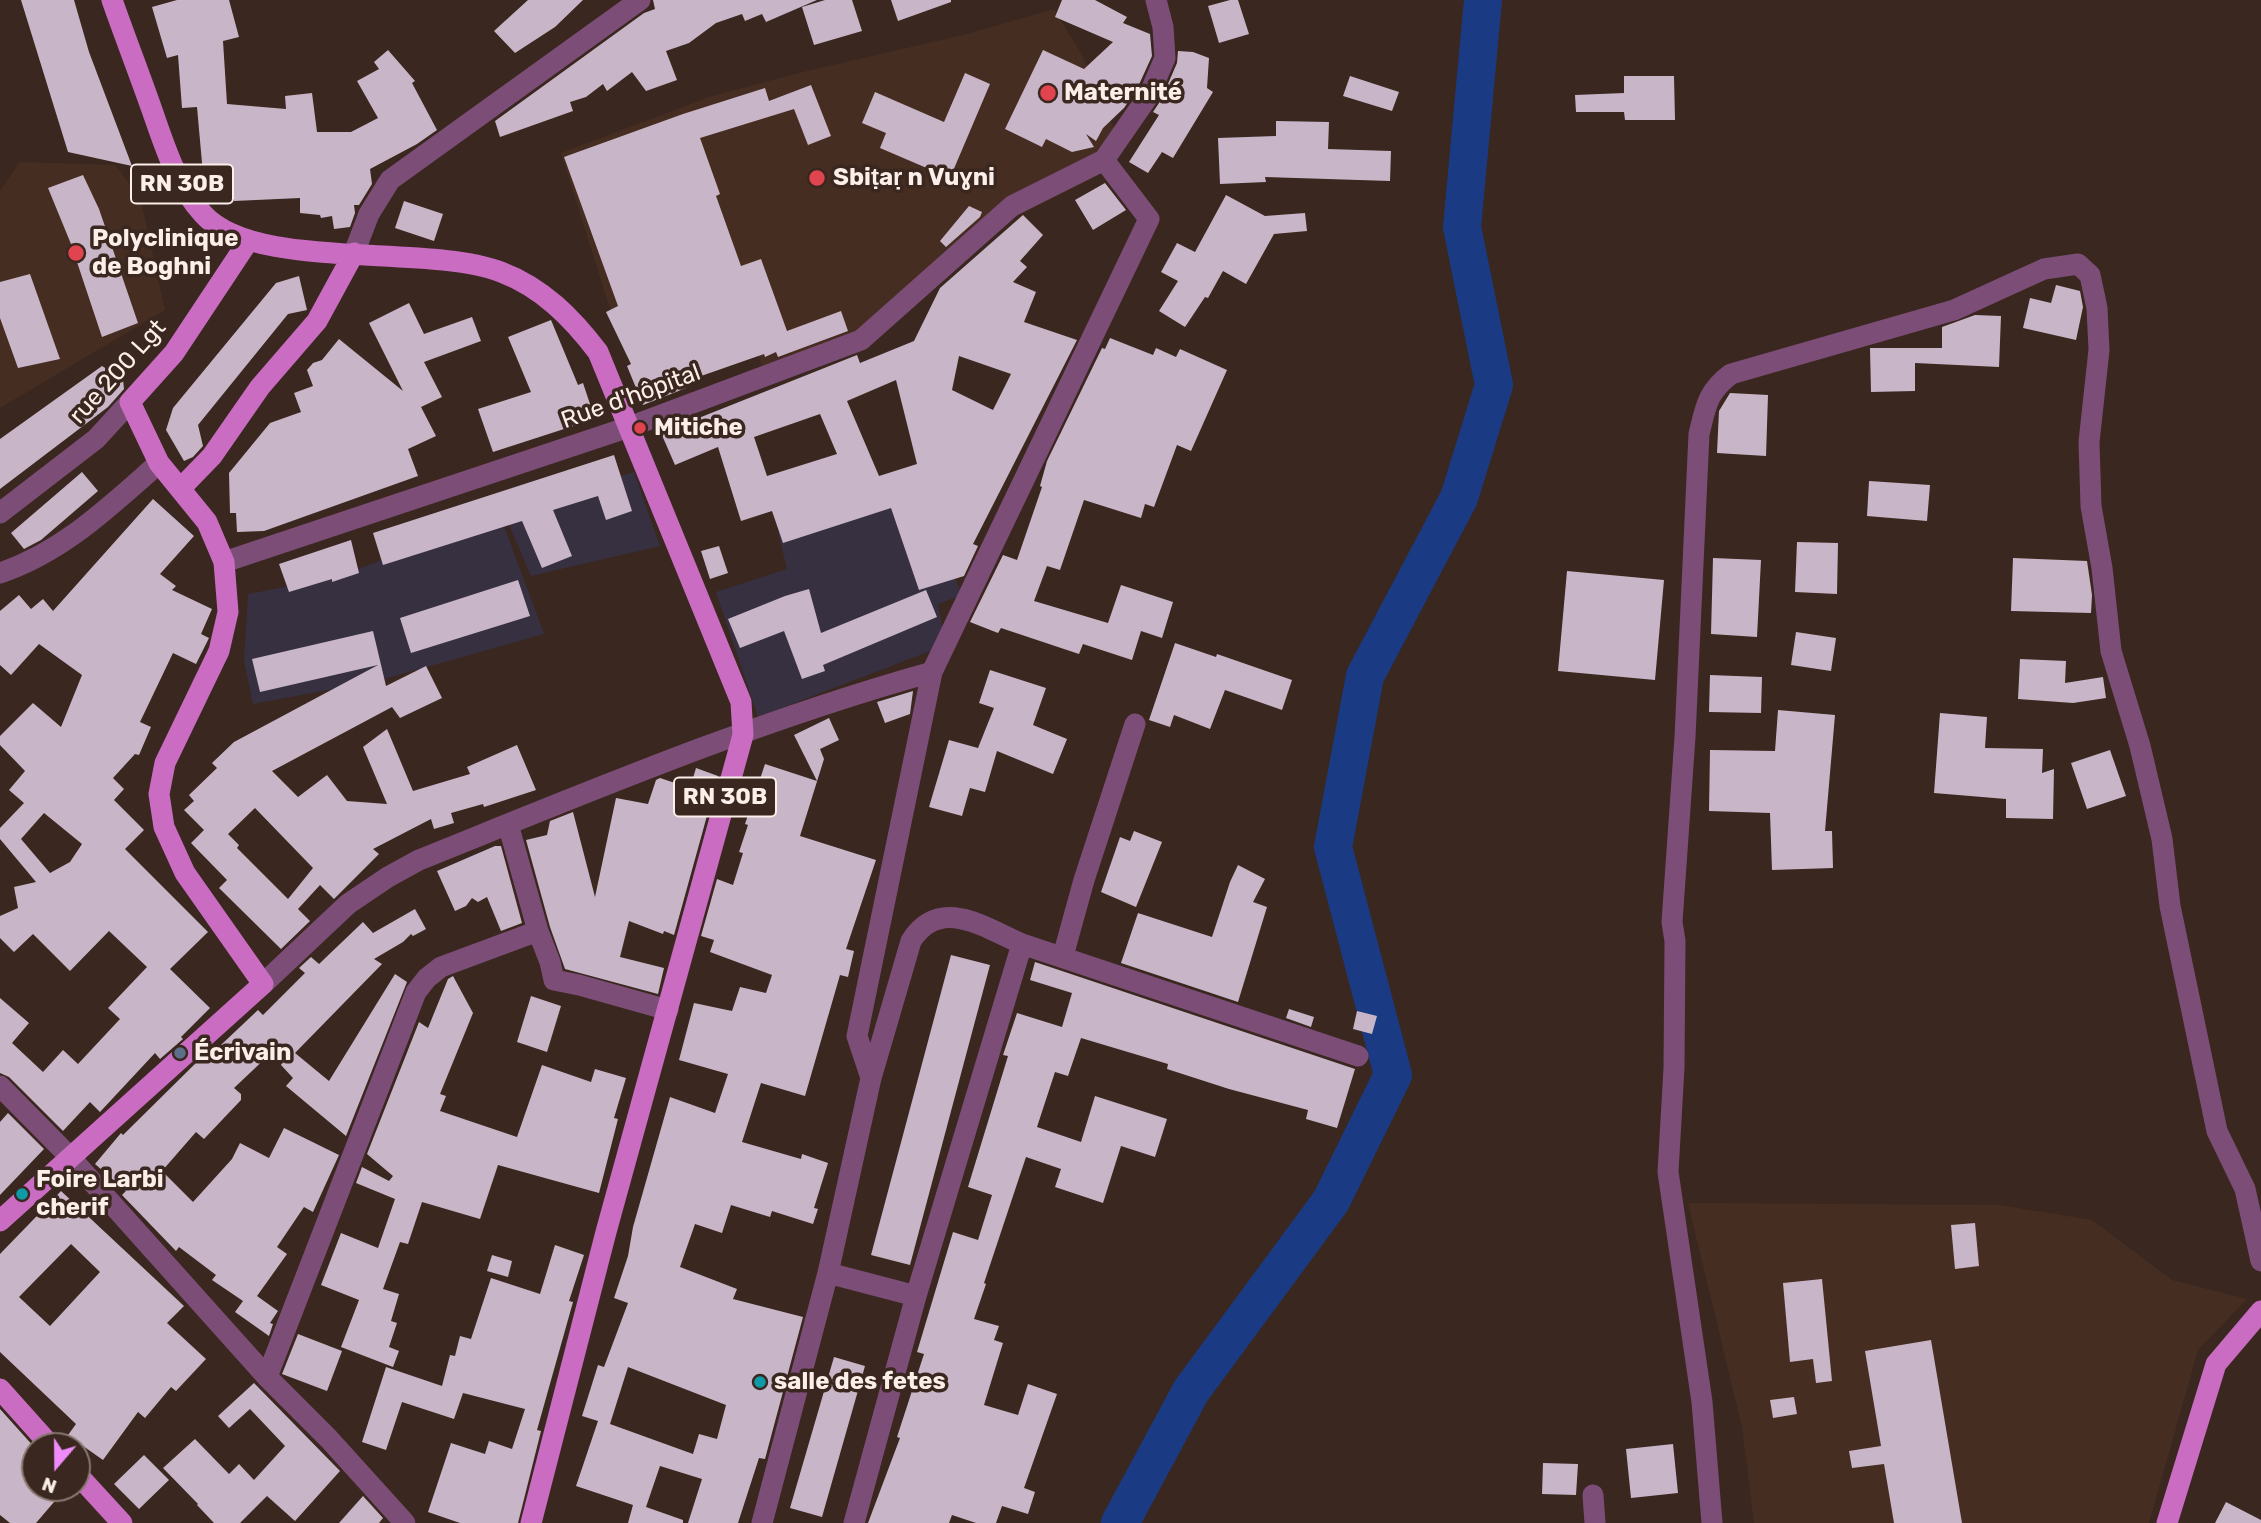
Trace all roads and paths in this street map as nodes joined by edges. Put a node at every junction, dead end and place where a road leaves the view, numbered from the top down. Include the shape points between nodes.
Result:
1 (112, 0) edge
2 (640, 0) edge
3 (1156, 0) edge
4 (1104, 160) junction
5 (249, 240) junction
6 (354, 253) junction
7 (130, 402) junction
8 (629, 427) junction
9 (159, 463) junction
10 (181, 488) junction
11 (0, 513) edge
12 (224, 562) junction
13 (0, 573) edge
14 (932, 672) junction
15 (1135, 724) dead end
16 (743, 735) junction
17 (508, 824) junction
18 (538, 931) junction
19 (1023, 944) junction
20 (1063, 956) junction
21 (263, 984) junction
22 (667, 1010) junction
23 (1357, 1056) dead end
24 (870, 1078) junction
25 (0, 1086) edge
26 (70, 1157) junction
27 (0, 1222) edge
28 (2261, 1261) edge
29 (828, 1273) junction
30 (916, 1296) junction
31 (2261, 1311) edge
32 (267, 1377) junction
33 (0, 1389) edge
34 (38, 1432) edge
35 (91, 1489) edge
36 (1593, 1496) dead end
37 (122, 1523) edge
38 (405, 1523) edge
39 (531, 1523) edge
40 (762, 1523) edge
41 (854, 1523) edge
42 (1595, 1523) edge
43 (1712, 1523) edge
44 (2166, 1523) edge

1 - 5 main road, RN 30B via 184,189 215,226
2 - 6 street via 390,180 369,214
3 - 4 street via 1165,58 1149,95
4 - 8 street, Rue d'hôpital via 1012,206 861,340
4 - 14 street via 1149,219
5 - 6 main road, RN 30B
5 - 7 main road, rue 200 Lgt via 174,354
6 - 8 main road, RN 30B via 452,261 501,272 547,296 575,321 598,352
6 - 10 main road via 317,321 260,387 212,456
7 - 9 main road
7 - 11 street, rue 200 Lgt via 96,439
8 - 12 street, Rue d'hôpital
8 - 16 main road, RN 30B via 741,702
9 - 10 main road
9 - 13 street via 85,528 24,565
10 - 12 main road via 207,522
12 - 21 main road via 228,612 219,652 164,763 159,794 164,827 185,873
14 - 16 street via 851,694
14 - 24 street via 857,1037
15 - 20 street
16 - 17 street via 677,756
16 - 22 main road, RN 30B
17 - 18 street
17 - 21 street via 388,877 348,904
18 - 22 street via 554,980
18 - 32 street via 441,967 416,992
19 - 20 street
19 - 24 street via 958,917 942,916 922,927 911,941
19 - 30 street
20 - 23 street
21 - 26 main road
22 - 39 main road, RN 30B
24 - 29 street
25 - 26 street
26 - 27 main road
26 - 32 street
28 - 43 street via 2245,1189 2217,1131 2170,905 2162,839 2112,651 2091,506 2088,442 2099,350 2090,275 2078,264 2044,269 1954,310 1731,374 1717,385 1706,404 1699,434 1672,922 1674,1056 1668,1172 1702,1402
29 - 30 street
29 - 40 street
30 - 41 street
31 - 44 main road via 2216,1364
32 - 38 street
33 - 34 main road
35 - 37 main road
36 - 42 street

